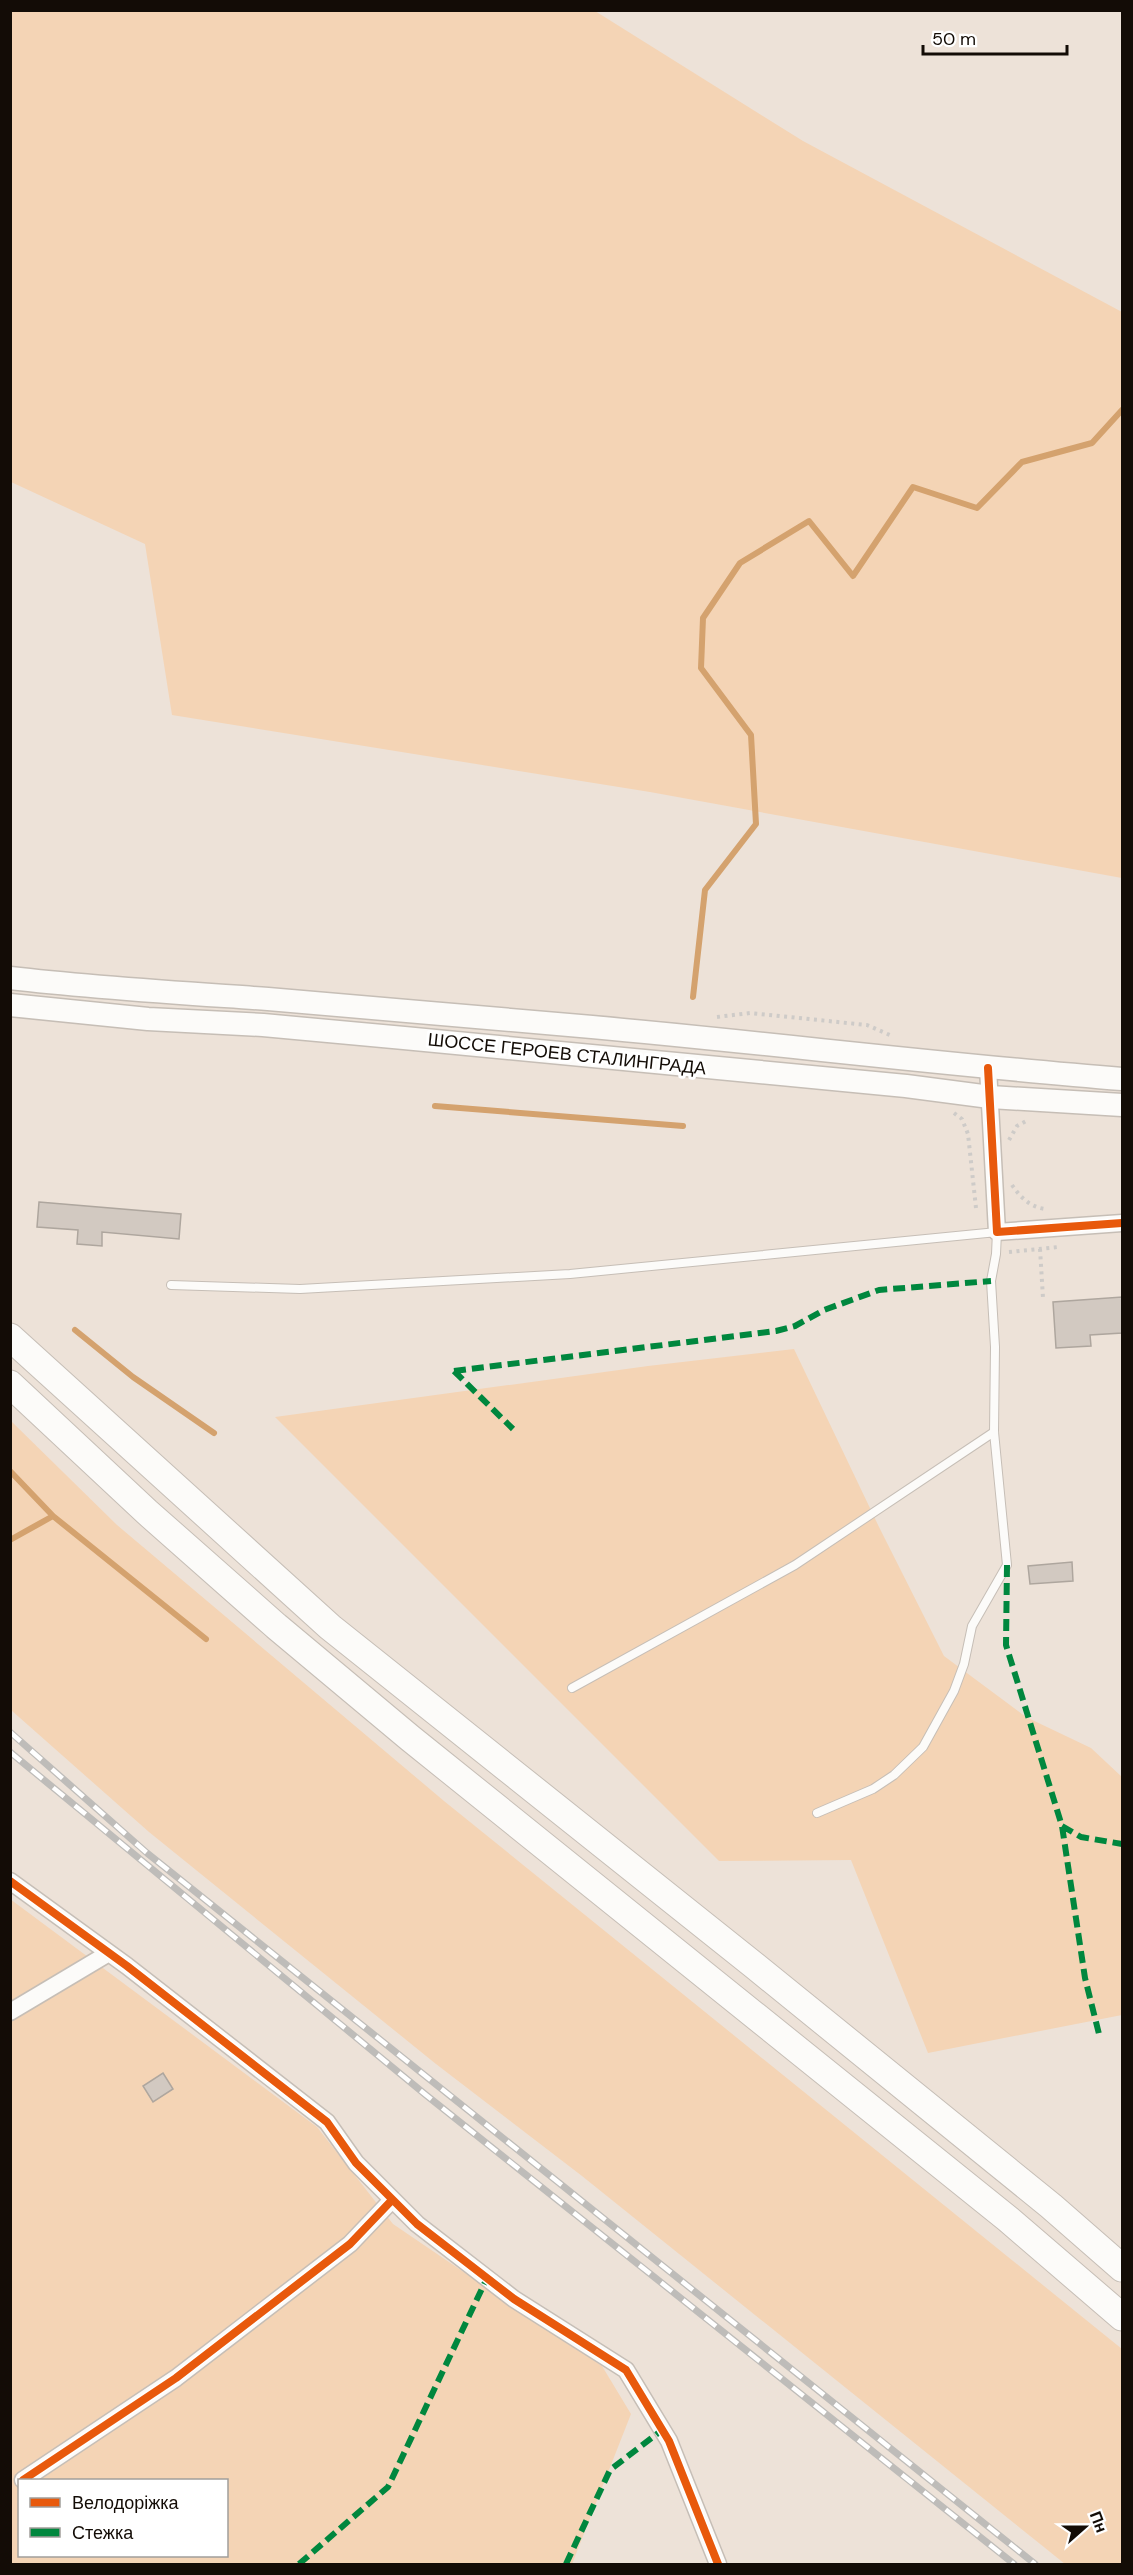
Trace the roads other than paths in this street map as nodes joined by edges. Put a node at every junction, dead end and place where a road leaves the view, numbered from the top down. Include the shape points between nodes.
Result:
1 (10, 978) edge
2 (10, 1005) edge
3 (988, 1068) junction
4 (1122, 1079) edge
5 (990, 1097) junction
6 (1122, 1105) edge
7 (1122, 1223) edge
8 (997, 1232) junction
9 (171, 1285) dead end
10 (10, 1337) edge
11 (10, 1384) edge
12 (994, 1432) junction
13 (572, 1688) dead end
14 (817, 1813) dead end
15 (10, 1881) edge
16 (109, 1953) junction
17 (10, 2012) edge
18 (392, 2200) junction
19 (1122, 2268) edge
20 (1122, 2317) edge
21 (25, 2479) edge
22 (718, 2565) edge

1 - 3 main road, ШОССЕ ГЕРОЕВ СТАЛИНГРАДА via 594,1028
2 - 5 main road, ШОССЕ ГЕРОЕВ СТАЛИНГРАДА via 427,1040
3 - 4 main road, ШОССЕ ГЕРОЕВ СТАЛИНГРАДА
3 - 5 street
5 - 6 main road, ШОССЕ ГЕРОЕВ СТАЛИНГРАДА
5 - 8 street
7 - 8 street
8 - 9 lane via 570,1274 300,1289
8 - 12 lane via 991,1281
10 - 19 highway via 330,1627 1051,2206
11 - 20 highway via 293,1641 1008,2219
12 - 13 lane via 795,1564
12 - 14 lane via 1007,1565 972,1626 954,1691 933,1733 910,1762 873,1789
15 - 16 street
16 - 17 street
16 - 18 street via 327,2122 356,2163
18 - 21 street via 350,2244 176,2378
18 - 22 street via 417,2224 514,2298 626,2370 669,2441

